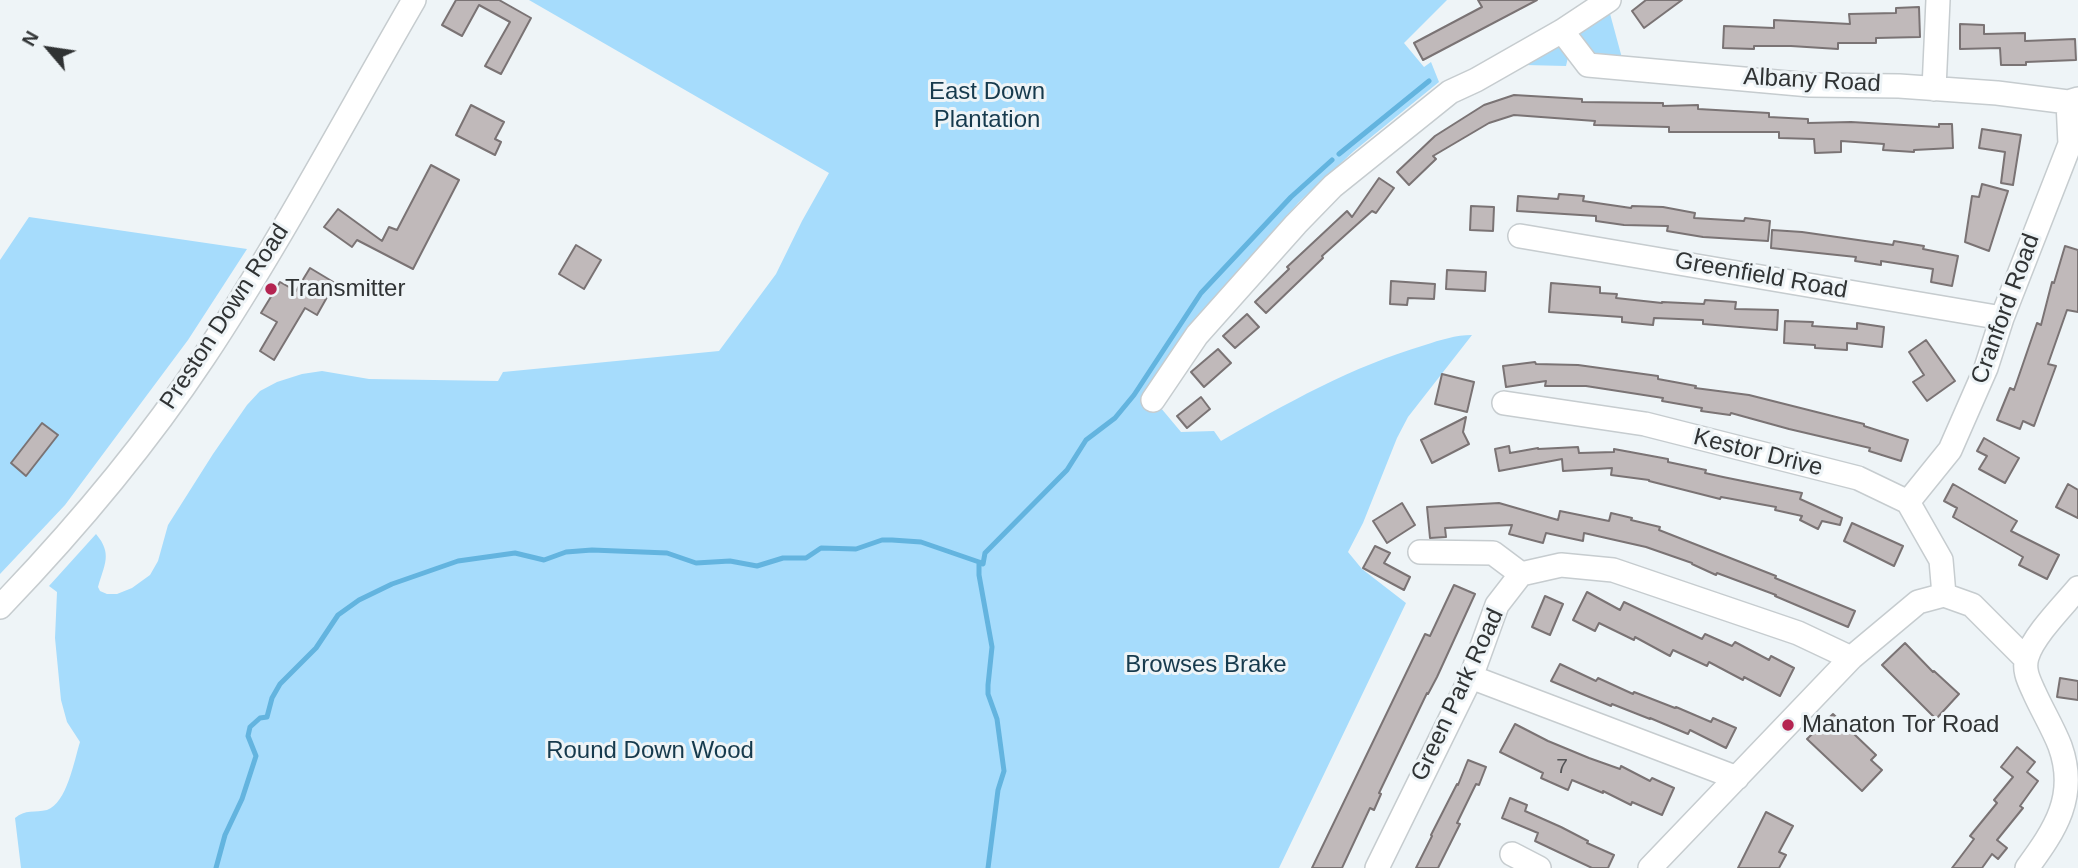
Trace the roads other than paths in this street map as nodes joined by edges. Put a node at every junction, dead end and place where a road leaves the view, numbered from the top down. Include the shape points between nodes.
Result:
1 (414, 0) edge
2 (1609, 0) edge
3 (1938, 0) edge
4 (1562, 31) junction
5 (1934, 89) junction
6 (2073, 101) edge
7 (1520, 236) dead end
8 (2002, 318) junction
9 (1153, 400) dead end
10 (1504, 403) dead end
11 (1908, 502) junction
12 (1420, 552) dead end
13 (1521, 574) junction
14 (2078, 588) edge
15 (1944, 595) junction
16 (0, 607) edge
17 (1851, 658) junction
18 (2026, 659) junction
19 (1471, 677) junction
20 (1737, 778) junction
21 (1512, 854) dead end
22 (1377, 868) edge
23 (1539, 868) edge
24 (1650, 868) edge
25 (2027, 868) edge

1 - 16 street, Preston Down Road via 205,356 94,502
2 - 4 street
3 - 5 street
4 - 5 street, Albany Road via 1588,65 1810,85
4 - 9 street via 1450,92 1333,186 1205,325
5 - 6 street, Albany Road
6 - 8 street, Cranford Road via 2070,144
7 - 8 street, Greenfield Road
8 - 11 street, Cranford Road via 1950,450
10 - 11 street, Kestor Drive via 1645,424 1858,478
11 - 15 street via 1941,559
12 - 13 street via 1493,553
13 - 17 street via 1561,565 1613,570 1798,633
13 - 19 street, Green Park Road via 1497,606
14 - 18 street via 2034,642
15 - 17 street via 1918,601
15 - 18 street via 1972,605
17 - 20 street
18 - 25 street via 2026,674 2063,755 2067,781 2058,822
19 - 20 street
19 - 22 street, Green Park Road
20 - 24 street
21 - 23 street

